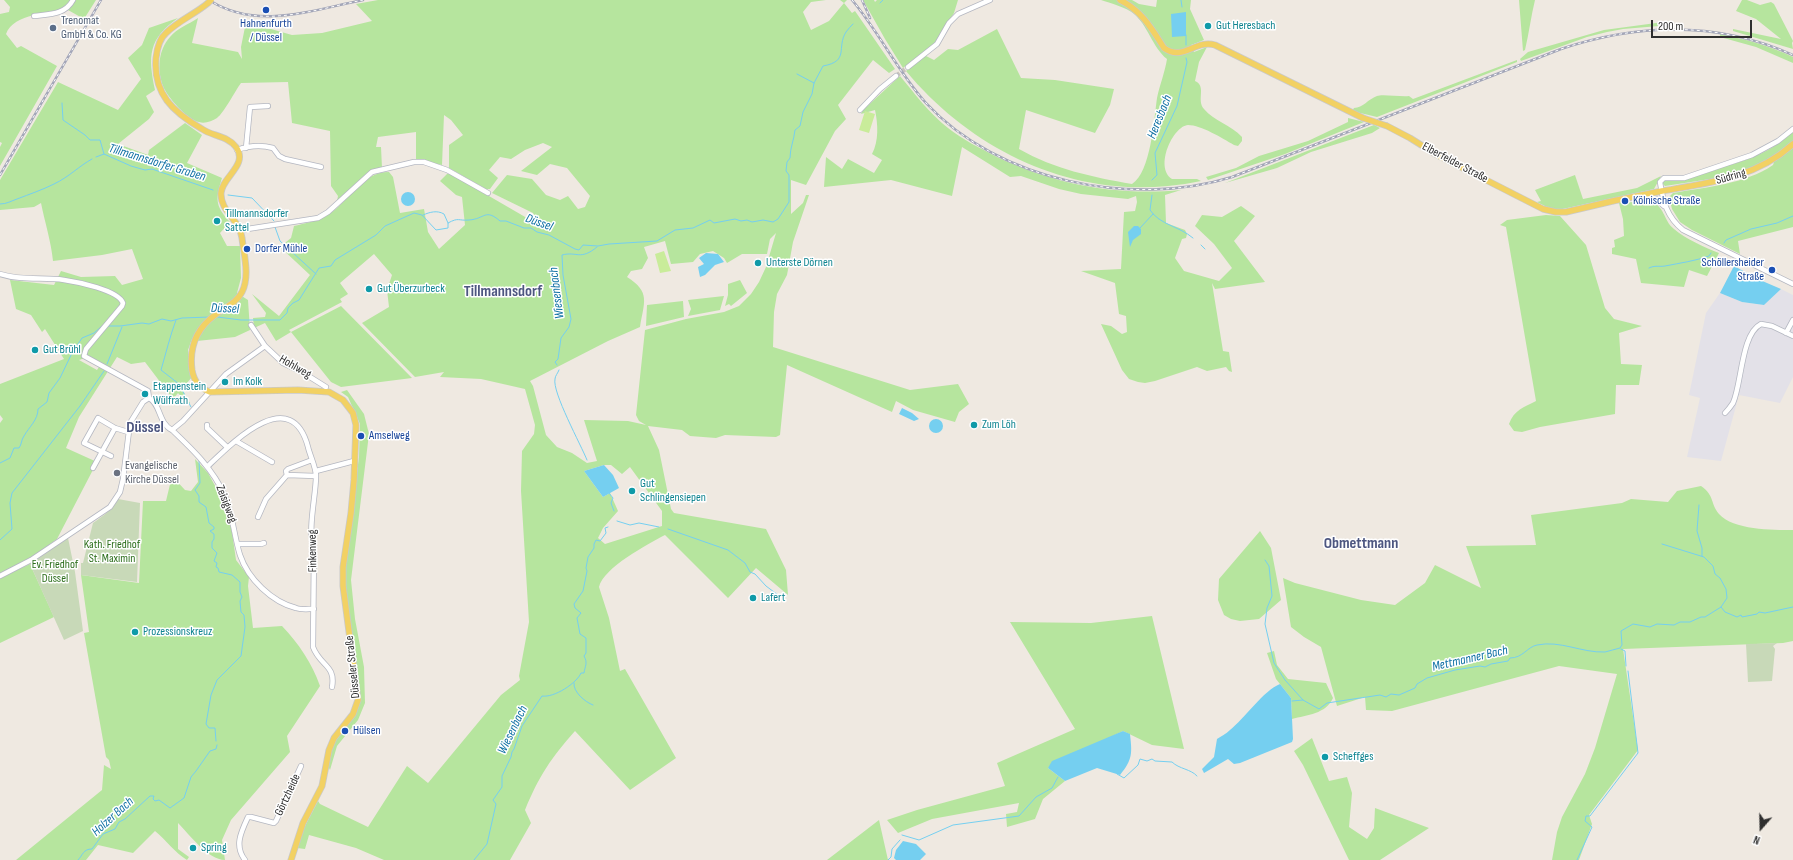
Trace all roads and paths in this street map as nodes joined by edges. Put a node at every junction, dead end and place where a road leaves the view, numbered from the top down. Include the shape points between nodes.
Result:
1 (74, 0) edge
2 (990, 0) edge
3 (1120, 0) edge
4 (210, 2) edge
5 (34, 16) dead end
6 (908, 67) tunnel mouth
7 (896, 76) tunnel mouth
8 (268, 106) dead end
9 (860, 110) dead end
10 (1793, 129) edge
11 (1793, 144) edge
12 (246, 148) junction
13 (238, 150) junction
14 (321, 167) dead end
15 (1662, 191) junction
16 (488, 193) dead end
17 (1643, 195) junction
18 (1665, 208) junction
19 (241, 230) junction
20 (0, 274) edge
21 (1793, 284) edge
22 (1793, 320) edge
23 (251, 325) dead end
24 (1786, 333) junction
25 (1793, 336) edge
26 (265, 346) junction
27 (326, 388) dead end
28 (210, 392) junction
29 (149, 398) junction
30 (1725, 413) dead end
31 (207, 426) dead end
32 (115, 428) junction
33 (172, 430) junction
34 (128, 432) junction
35 (236, 441) junction
36 (227, 447) junction
37 (102, 452) junction
38 (111, 456) dead end
39 (312, 460) junction
40 (354, 460) junction
41 (272, 462) dead end
42 (208, 466) junction
43 (93, 468) dead end
44 (316, 474) junction
45 (287, 475) junction
46 (258, 517) dead end
47 (264, 543) dead end
48 (238, 544) junction
49 (0, 576) edge
50 (314, 608) junction
51 (332, 687) dead end
52 (301, 766) dead end
53 (245, 860) edge
54 (291, 860) edge

1 - 5 street via 68,8 60,12
2 - 6 street via 958,14 949,23 938,44
3 - 17 main road, Elberfelder Straße, bridge via 1142,16 1168,51 1178,53 1202,44 1215,45 1363,118 1387,126 1437,155 1551,211 1566,212
4 - 13 main road via 163,36 156,52 157,80 163,95 176,111 205,131 230,141
7 - 9 street
8 - 12 street via 250,107
10 - 15 street via 1765,149 1738,160 1684,178 1664,178 1660,182
11 - 15 main road, Südring via 1764,165 1739,176
12 - 13 street
12 - 14 street via 266,146 273,148 285,159
13 - 19 main road via 238,163 224,184 221,200
15 - 17 main road, Elberfelder Straße
15 - 18 street
16 - 19 street via 447,170 424,162 414,162 372,172 318,218
17 - 18 street via 1656,199
18 - 21 street via 1672,220 1683,230
19 - 28 main road via 245,284 236,301 208,321 194,340 191,352 195,381
20 - 29 street, Zeisigweg via 23,279 65,280 116,294 121,298 123,303 86,349 84,356 148,392
22 - 24 street
23 - 26 street, Hohlweg
24 - 25 street
24 - 30 street via 1761,324 1753,330 1733,403
26 - 27 street, Hohlweg via 283,363
26 - 28 street via 226,374
28 - 33 street
28 - 40 main road, Düsseler Straße via 298,390 321,391 336,395 348,405 354,418
29 - 33 street, Zeisigweg via 155,402 165,426
29 - 34 street via 136,412
31 - 36 street
32 - 34 street
32 - 37 street
32 - 37 street via 98,418 84,443
33 - 42 street, Zeisigweg
34 - 49 street via 120,492 106,511 31,560
35 - 36 street, Finkenweg
35 - 39 street, Finkenweg via 264,421 273,418 283,419 301,431
35 - 41 street
36 - 42 street, Finkenweg
37 - 38 street
37 - 43 street
39 - 44 street, Finkenweg
39 - 45 street via 288,469
40 - 44 street
40 - 54 main road, Düsseler Straße via 351,513 343,576 358,700 353,714 334,738 322,786 303,823
42 - 48 street, Zeisigweg via 225,496
44 - 45 street
44 - 50 street, Finkenweg via 312,536
45 - 46 street via 266,499
47 - 48 street
48 - 50 street, Zeisigweg via 244,566 266,592 286,605 298,609
50 - 51 street, Finkenweg via 313,647 320,661 332,672
52 - 53 street, Görtzheide via 274,823 248,817 239,844 240,853

